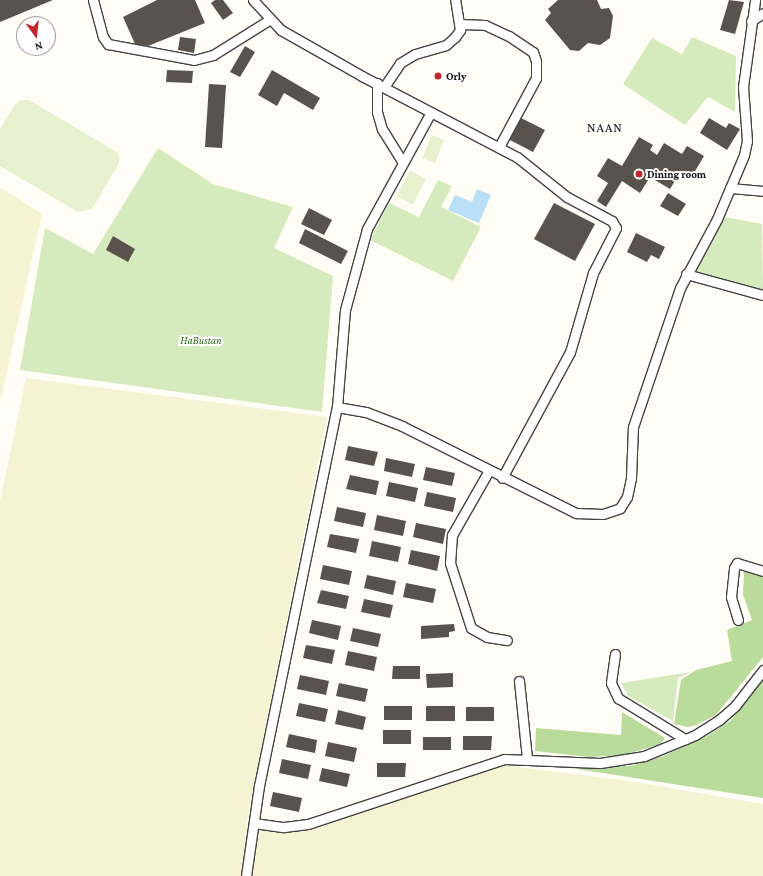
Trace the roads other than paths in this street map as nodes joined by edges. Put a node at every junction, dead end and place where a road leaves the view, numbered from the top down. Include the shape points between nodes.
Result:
1 (93, 0) edge
2 (253, 0) edge
3 (455, 0) edge
4 (755, 0) edge
5 (763, 13) edge
6 (269, 20) junction
7 (751, 21) junction
8 (460, 24) junction
9 (380, 85) junction
10 (431, 112) junction
11 (499, 147) junction
12 (403, 162) junction
13 (730, 188) junction
14 (763, 191) edge
15 (686, 274) junction
16 (763, 295) edge
17 (338, 407) junction
18 (488, 472) junction
19 (502, 478) junction
20 (763, 571) edge
21 (738, 620) dead end
22 (507, 640) dead end
23 (615, 654) dead end
24 (763, 670) edge
25 (519, 681) dead end
26 (685, 739) junction
27 (527, 758) junction
28 (254, 823) junction
29 (246, 876) edge

1 - 6 street via 103,37 108,44 194,60 213,55
2 - 6 street
3 - 8 street
4 - 7 street
5 - 7 street
6 - 9 street via 296,39
7 - 13 street via 743,87 747,141
8 - 9 street via 458,34 446,45 415,54 400,63
8 - 11 street via 485,25 524,46 535,57 536,78
9 - 10 street
9 - 12 street via 377,104 382,129
10 - 11 street
10 - 12 street
11 - 19 street via 532,166 567,197 612,221 616,228 593,273 570,352
12 - 17 street via 367,229 354,275 345,310
13 - 14 street
13 - 15 street via 717,219
15 - 16 street
15 - 19 street via 633,427 631,478 627,497 620,508 612,513 586,516
17 - 18 street via 366,412 402,426
17 - 28 street
18 - 19 street
18 - 22 street via 452,535 450,563 471,628 487,637
20 - 21 street via 737,562 731,597
23 - 26 street via 611,682 618,698
24 - 26 street via 735,706 719,720
25 - 27 street
26 - 27 street via 644,756 621,761 600,763
27 - 28 street via 504,759 308,824 284,827
28 - 29 street

